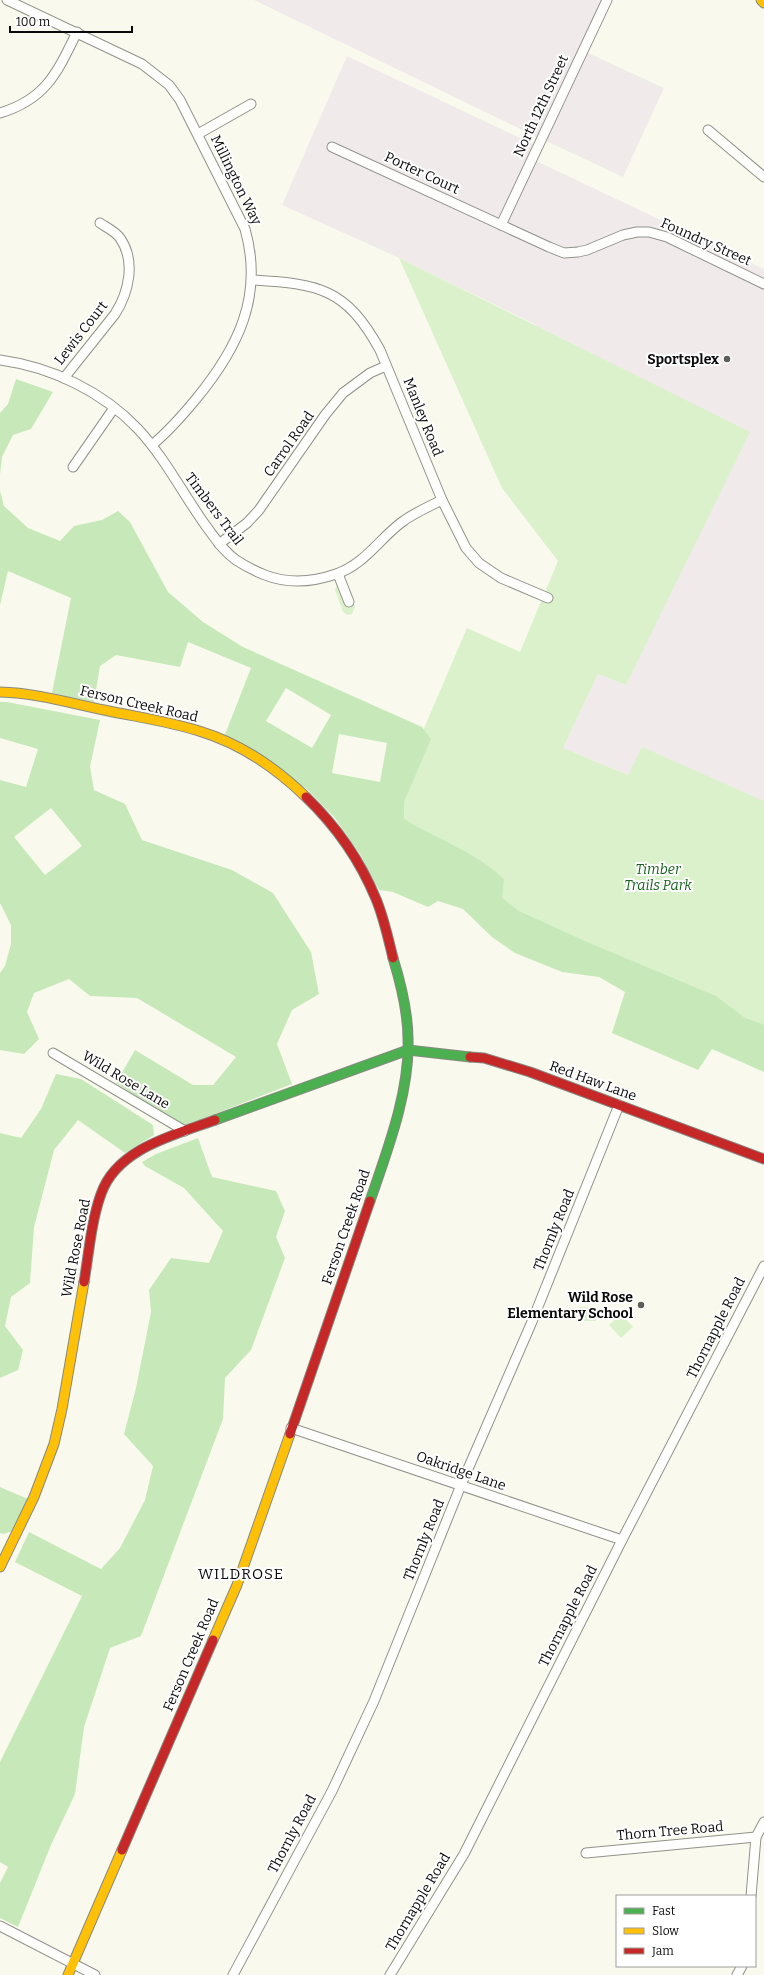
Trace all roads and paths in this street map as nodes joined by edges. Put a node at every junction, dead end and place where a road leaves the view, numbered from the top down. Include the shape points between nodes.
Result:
1 (8, 0) edge
2 (607, 0) edge
3 (761, 0) edge
4 (764, 3) edge
5 (77, 32) junction
6 (251, 104) dead end
7 (0, 114) edge
8 (708, 130) dead end
9 (198, 134) junction
10 (332, 147) dead end
11 (764, 177) edge
12 (100, 223) dead end
13 (501, 224) junction
14 (252, 280) junction
15 (764, 284) edge
16 (0, 360) edge
17 (386, 366) junction
18 (64, 378) junction
19 (114, 408) junction
20 (152, 445) junction
21 (73, 467) dead end
22 (442, 500) junction
23 (219, 544) junction
24 (338, 574) junction
25 (548, 598) dead end
26 (349, 602) dead end
27 (0, 692) edge
28 (408, 1050) junction
29 (53, 1053) dead end
30 (620, 1105) junction
31 (184, 1132) junction
32 (764, 1159) edge
33 (764, 1266) edge
34 (291, 1428) junction
35 (461, 1485) junction
36 (622, 1540) junction
37 (0, 1567) edge
38 (764, 1822) edge
39 (756, 1837) junction
40 (586, 1853) dead end
41 (751, 1895) edge
42 (0, 1926) edge
43 (73, 1964) junction
44 (68, 1975) edge
45 (95, 1975) edge
46 (233, 1975) edge
47 (390, 1975) edge

1 - 5 street, Millington Way
2 - 13 street, North 12th Street
3 - 4 street
5 - 7 street via 61,66 49,83 34,98
5 - 9 street, Millington Way via 142,64 169,85
6 - 9 street
8 - 11 street
9 - 14 street, Millington Way via 245,229 250,244
10 - 13 street, Porter Court
12 - 18 street, Lewis Court via 119,237 127,253 128,285 116,314
13 - 15 street, Foundry Street via 564,253 587,250 637,232 659,234
14 - 17 street, Manley Road via 296,283 327,293 342,302 357,314 368,329
14 - 20 street, Millington Way via 245,320 232,346 210,382 169,431
16 - 18 street, Timbers Trail via 30,366
17 - 22 street, Manley Road
17 - 23 street, Carrol Road via 370,373 343,394 325,415 259,510 247,523
18 - 19 street, Timbers Trail
19 - 20 street, Timbers Trail
19 - 21 street
20 - 23 street, Timbers Trail
22 - 24 street, Timbers Trail via 402,522 362,560
22 - 25 street, Manley Road via 466,548 479,563 501,578
23 - 24 street, Timbers Trail via 250,569 273,578 303,581
24 - 26 street
27 - 28 street, Ferson Creek Road via 54,699 198,731 252,755 289,780 333,825 354,855 375,897 399,978
28 - 30 street, Red Haw Lane via 484,1058
28 - 31 street, Wild Rose Road
28 - 34 street, Ferson Creek Road via 401,1097 389,1145
29 - 31 street, Wild Rose Lane
30 - 32 street, Red Haw Lane
30 - 35 street, Thornly Road via 531,1324
31 - 37 street, Wild Rose Road via 140,1150 122,1162 101,1192 54,1444 34,1497
33 - 36 street, Thornapple Road
34 - 35 street, Oakridge Lane
34 - 43 street, Ferson Creek Road via 236,1585
35 - 36 street, Oakridge Lane
35 - 46 street, Thornly Road via 374,1701 332,1790
36 - 47 street, Thornapple Road via 464,1854
38 - 39 street
39 - 40 street, Thorn Tree Road
39 - 41 street
42 - 43 street
43 - 44 street, Ferson Creek Road
43 - 45 street

